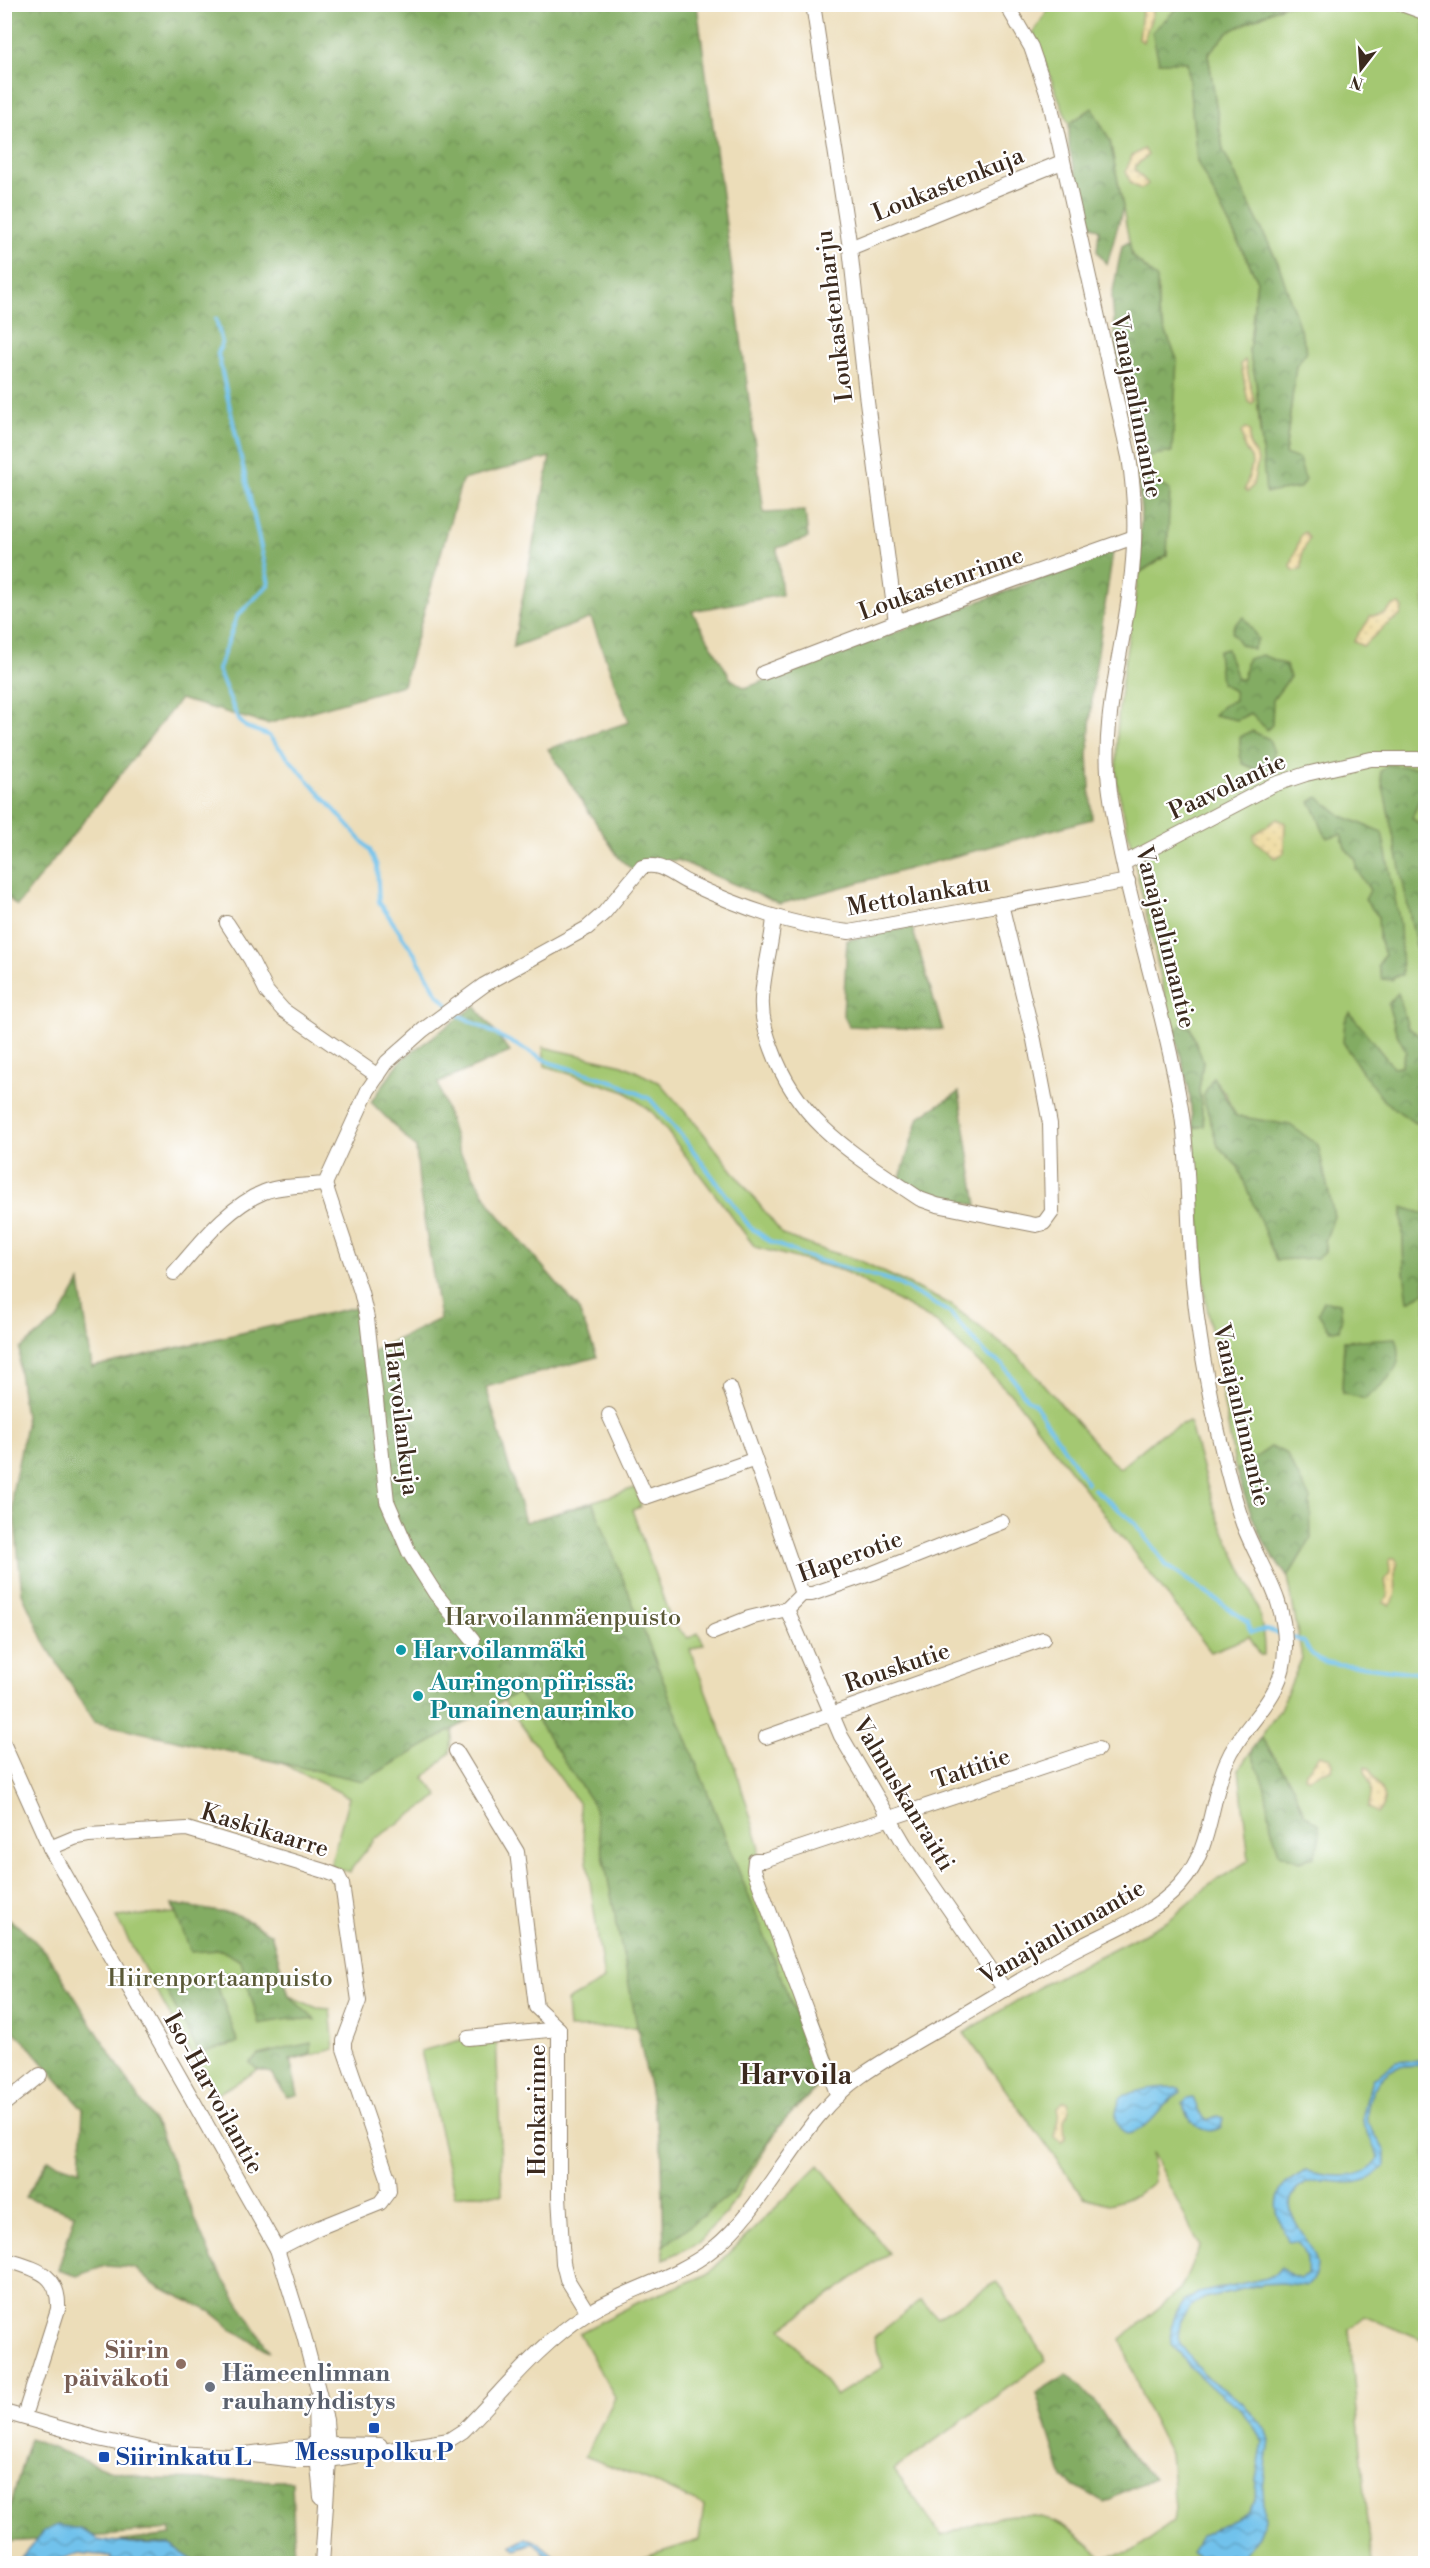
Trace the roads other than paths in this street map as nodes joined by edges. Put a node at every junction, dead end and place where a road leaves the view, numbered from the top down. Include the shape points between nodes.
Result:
1 (813, 4) edge
2 (1006, 4) edge
3 (1401, 4) edge
4 (1425, 14) edge
5 (1062, 162) junction
6 (850, 248) junction
7 (1134, 537) junction
8 (896, 622) junction
9 (764, 673) dead end
10 (1425, 759) edge
11 (1124, 862) junction
12 (1128, 881) junction
13 (1001, 904) junction
14 (774, 917) junction
15 (227, 924) dead end
16 (378, 1076) junction
17 (325, 1184) junction
18 (174, 1273) dead end
19 (730, 1388) dead end
20 (609, 1415) dead end
21 (753, 1460) junction
22 (1002, 1522) dead end
23 (802, 1594) junction
24 (787, 1609) junction
25 (714, 1632) dead end
26 (1043, 1639) dead end
27 (473, 1640) dead end
28 (831, 1714) junction
29 (766, 1737) dead end
30 (4, 1745) edge
31 (1098, 1749) dead end
32 (456, 1751) dead end
33 (890, 1819) junction
34 (50, 1848) junction
35 (1005, 1990) junction
36 (559, 2029) junction
37 (468, 2038) dead end
38 (40, 2075) dead end
39 (838, 2096) junction
40 (4, 2104) edge
41 (277, 2249) junction
42 (4, 2259) edge
43 (588, 2313) junction
44 (4, 2412) edge
45 (24, 2416) junction
46 (322, 2444) junction
47 (400, 2447) junction
48 (244, 2454) junction
49 (323, 2460) junction
50 (322, 2564) edge

1 - 6 street, Loukastenharju
2 - 5 street, Vanajanlinnantie via 1041,71
3 - 4 street
5 - 6 street, Loukastenkuja
5 - 7 street, Vanajanlinnantie via 1121,416 1133,483
6 - 8 street, Loukastenharju
7 - 8 street, Loukastenrinne
7 - 11 street, Vanajanlinnantie via 1130,590 1109,723 1109,788
8 - 9 street, Loukastenrinne
10 - 11 street, Paavolantie via 1371,759 1273,785
11 - 12 street, Vanajanlinnantie
12 - 13 street, Mettolankatu
12 - 35 street, Vanajanlinnantie via 1182,1112 1194,1298 1217,1427 1244,1526 1285,1618 1286,1654 1272,1695 1228,1758 1202,1850 1184,1881 1158,1906
13 - 14 street, Mettolankatu via 849,932
13 - 14 street via 1050,1124 1052,1212 1044,1223 1036,1225 920,1199 827,1133 807,1113 781,1074 764,1018 762,1000
14 - 16 street, Mettolankatu via 652,865 637,871 587,928 484,985 414,1038 387,1062
15 - 16 street via 267,992 283,1011
16 - 17 street
17 - 18 street via 267,1191 250,1199 210,1232
17 - 27 street, Harvoilankuja via 367,1318 387,1501 409,1552 435,1593
19 - 21 street
20 - 21 street via 646,1497
21 - 23 street
22 - 23 street, Haperotie via 873,1573
23 - 24 street, Haperotie
24 - 25 street, Haperotie
24 - 28 street, Valmuskanraitti
26 - 28 street, Rouskutie
28 - 29 street, Rouskutie
28 - 33 street, Valmuskanraitti
30 - 34 street, Iso-Harvoilantie
31 - 33 street, Tattitie
32 - 36 street, Honkarinne via 517,1852 536,2007
33 - 35 street, Valmuskanraitti
33 - 39 street, Tattitie via 755,1860 754,1870
34 - 41 street, Iso-Harvoilantie
34 - 41 street, Kaskikaarre via 89,1835 187,1828 338,1876 347,1904 359,2001 344,2049 389,2190 380,2203
35 - 39 street, Vanajanlinnantie via 873,2068
36 - 37 street
36 - 43 street, Honkarinne via 563,2263 567,2279
38 - 40 street
39 - 43 street, Vanajanlinnantie via 738,2224 714,2248 692,2264
41 - 46 street, Iso-Harvoilantie via 326,2420
42 - 45 street via 42,2272 59,2292 58,2309
43 - 47 street, Vanajanlinnantie via 552,2339 464,2431 436,2444
44 - 45 street
45 - 48 street via 98,2439 159,2452
46 - 47 street, Vanajanlinnantie
46 - 48 street, Vanajanlinnantie
46 - 49 street, Iso-Harvoilantie
47 - 49 street, Vanajanlinnantie
48 - 49 street, Vanajanlinnantie
49 - 50 street, Iso-Harvoilantie

